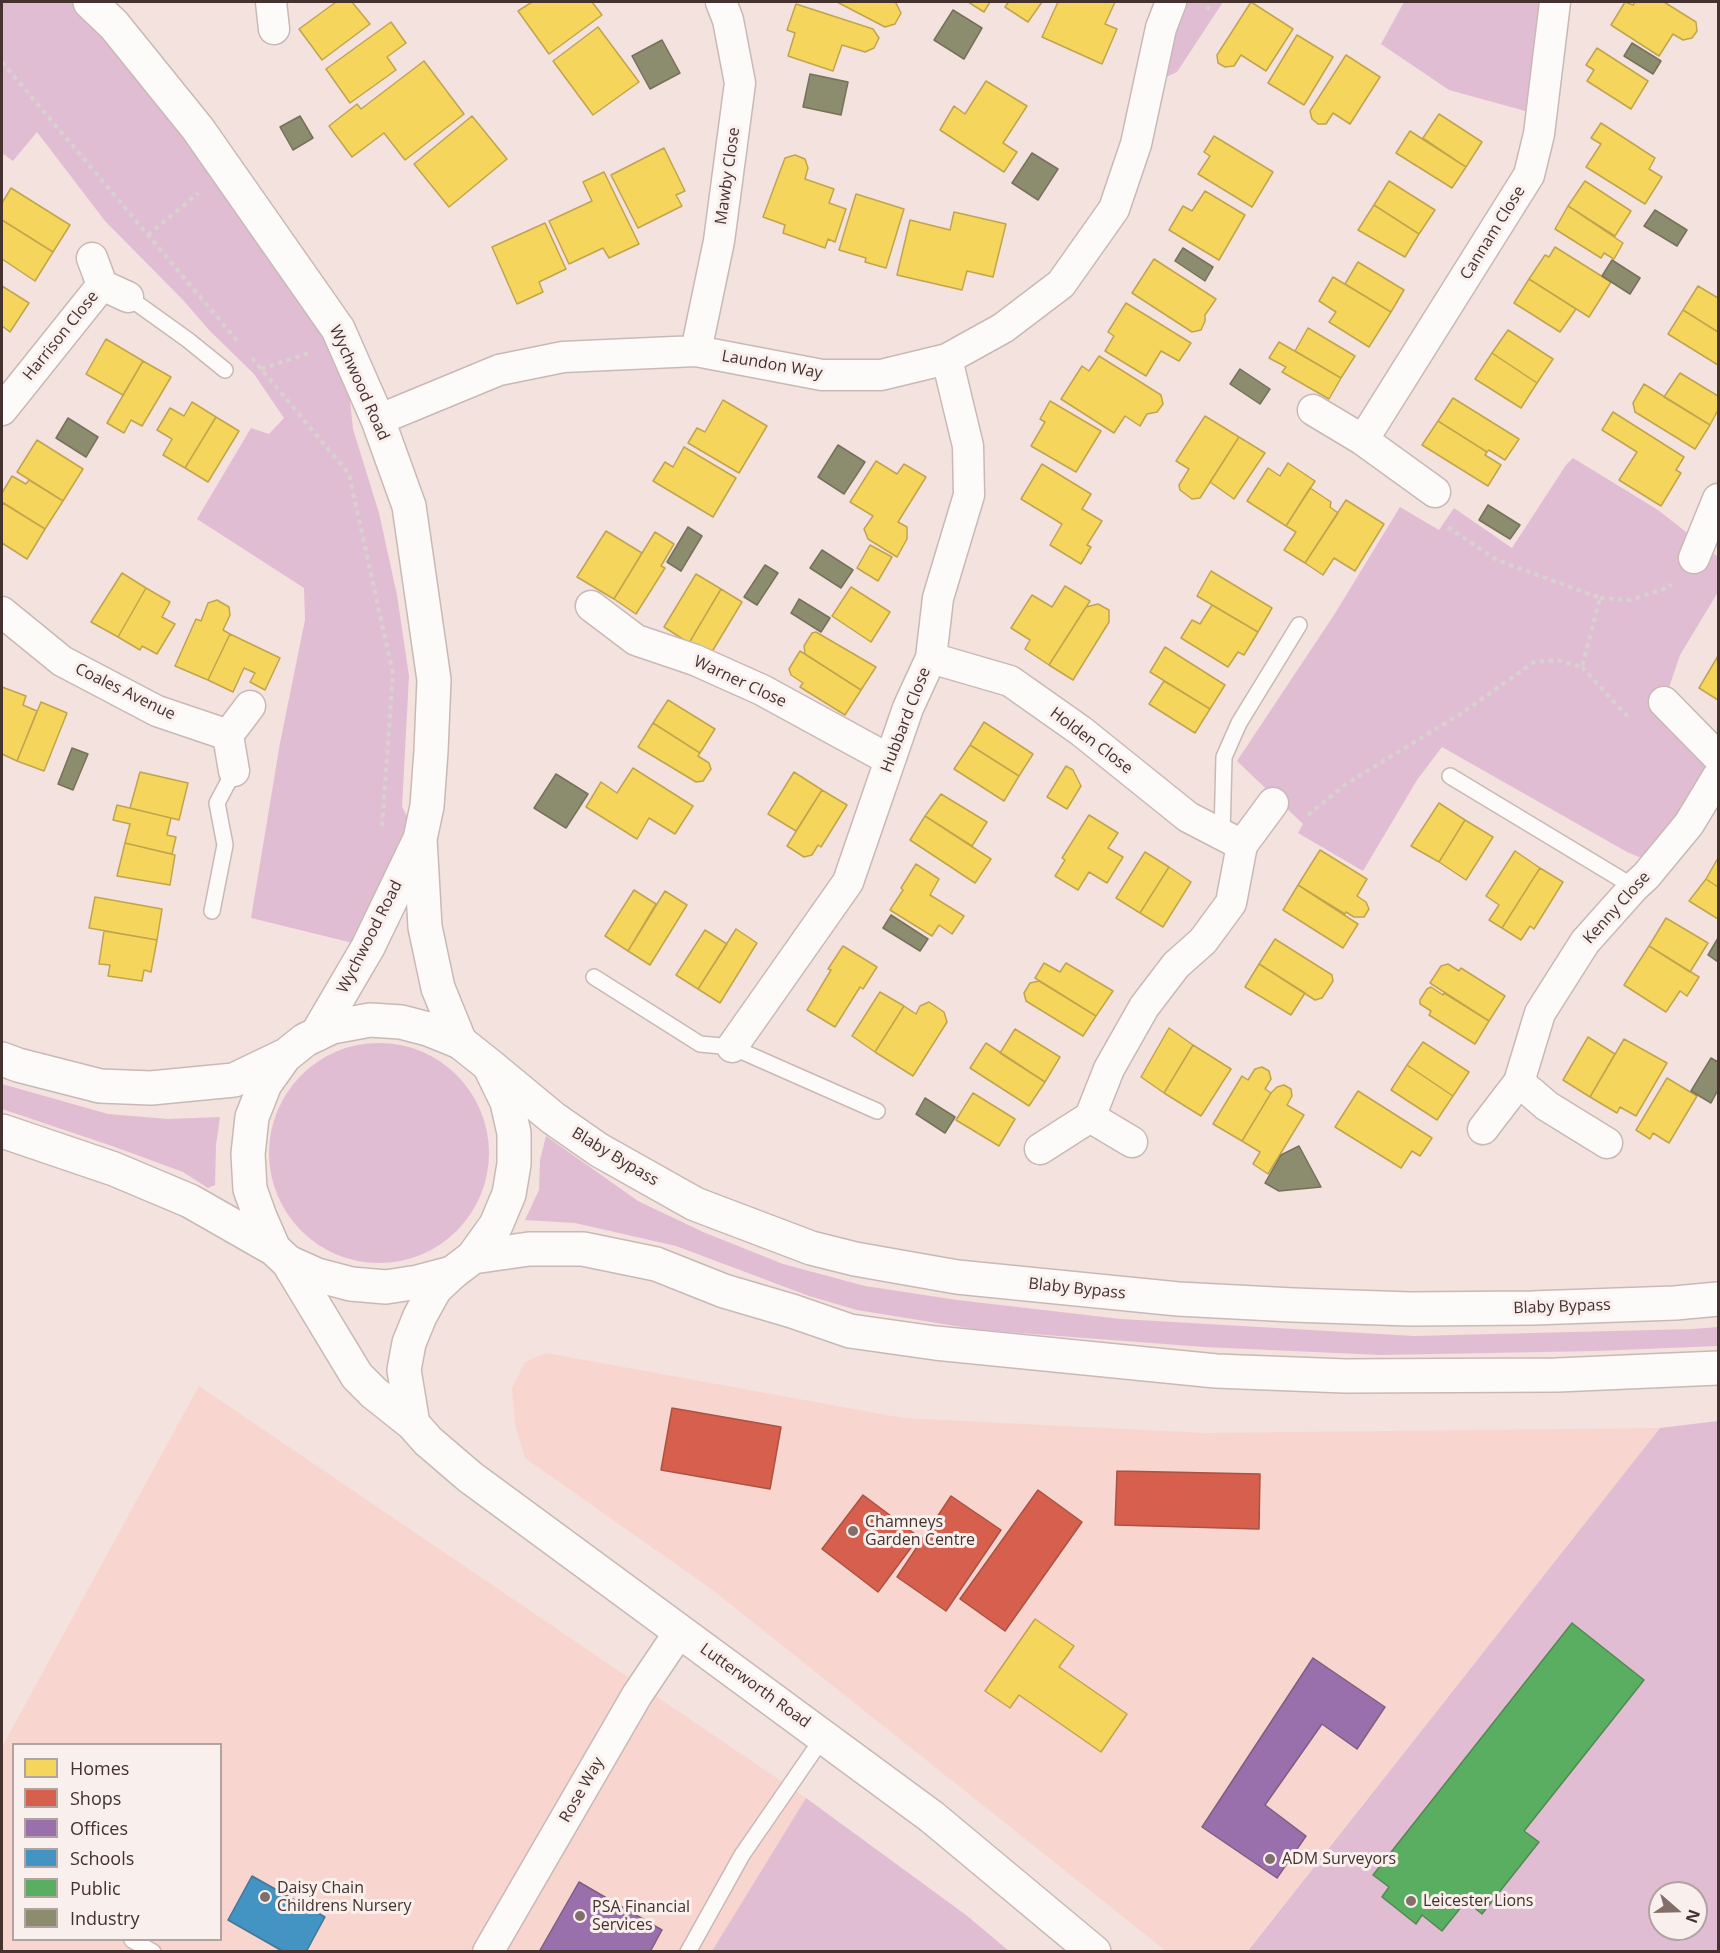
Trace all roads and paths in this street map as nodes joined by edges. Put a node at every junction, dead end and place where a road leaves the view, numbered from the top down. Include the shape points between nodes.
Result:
1 (90, 2) edge
2 (721, 2) edge
3 (1171, 2) edge
4 (1555, 2) edge
5 (2, 62) edge
6 (226, 170) junction
7 (148, 235) junction
8 (128, 297) joint
9 (344, 341) junction
10 (240, 344) dead end
11 (696, 351) junction
12 (247, 352) dead end
13 (947, 359) junction
14 (261, 369) junction
15 (225, 370) dead end
16 (2, 410) edge
17 (1313, 410) dead end
18 (378, 420) junction
19 (1364, 440) junction
20 (1435, 492) joint
21 (1719, 499) edge
22 (1694, 558) joint
23 (1600, 598) junction
24 (591, 606) dead end
25 (2, 612) edge
26 (1299, 626) dead end
27 (931, 658) junction
28 (1582, 668) junction
29 (1664, 702) joint
30 (250, 706) dead end
31 (228, 735) junction
32 (1719, 757) edge
33 (890, 760) junction
34 (234, 771) joint
35 (1450, 776) dead end
36 (1719, 776) edge
37 (1273, 803) joint
38 (382, 827) dead end
39 (420, 839) junction
40 (1232, 840) junction
41 (1634, 887) junction
42 (212, 911) dead end
43 (594, 977) dead end
44 (317, 1034) junction
45 (460, 1042) junction
46 (732, 1047) junction
47 (285, 1056) junction
48 (2, 1059) edge
49 (489, 1065) junction
50 (1519, 1082) junction
51 (877, 1111) dead end
52 (1090, 1117) junction
53 (1483, 1128) dead end
54 (2, 1131) edge
55 (1132, 1142) dead end
56 (1607, 1143) dead end
57 (1040, 1149) dead end
58 (281, 1256) junction
59 (462, 1265) junction
60 (1719, 1299) edge
61 (1719, 1368) edge
62 (413, 1424) junction
63 (681, 1631) junction
64 (824, 1736) junction
65 (134, 1941) edge
66 (153, 1952) edge
67 (488, 1952) edge
68 (688, 1952) edge
69 (1094, 1952) edge

1 - 6 main road, Wychwood Road via 198,129
2 - 11 street, Mawby Close via 740,83 719,241
3 - 13 street, Laundon Way via 1161,28 1136,144 1114,209 1061,284 1003,328
4 - 19 street, Cannam Close via 1539,134 1529,175
5 - 7 path
6 - 7 path
6 - 9 main road, Wychwood Road
7 - 10 path
8 - 15 lane
8 - 16 street, Harrison Close via 97,271
9 - 14 path
9 - 18 main road, Wychwood Road
11 - 13 street, Laundon Way via 822,375 881,375
11 - 18 street, Laundon Way via 563,357 499,370
12 - 14 path
13 - 27 street, Hubbard Close via 968,446 969,495 938,598
14 - 38 path via 348,474 393,674
17 - 19 street
18 - 39 main road, Wychwood Road via 409,506 434,680 429,784
19 - 20 street
20 - 23 path via 1439,521 1497,560
21 - 22 street
22 - 23 path via 1667,588 1630,600
23 - 28 path
24 - 33 street, Warner Close via 636,640 695,660 762,690
25 - 31 street, Coales Avenue via 62,661 157,711
26 - 40 lane via 1239,723 1224,757
27 - 33 street, Hubbard Close
27 - 40 street, Holden Close via 1010,681 1081,731 1188,817
28 - 29 path via 1626,715
28 - 37 path via 1557,660 1534,662 1462,713 1346,784 1297,824
29 - 32 street
30 - 31 street
31 - 34 street
33 - 46 street, Hubbard Close via 848,882
34 - 42 lane via 217,803 225,845
35 - 41 lane
36 - 41 street, Kenny Close via 1689,825
37 - 40 street
39 - 44 main road, Wychwood Road via 368,947
39 - 45 main road, Wychwood Road via 425,927 438,987
40 - 52 street via 1231,903 1144,1007 1109,1069
41 - 50 street, Kenny Close via 1585,942 1540,1013
43 - 46 lane via 700,1044
44 - 45 main road via 370,1020 401,1022
44 - 47 main road
45 - 49 main road, Blaby Bypass
46 - 51 lane
47 - 48 main road via 234,1080 151,1089 100,1086
47 - 58 main road, Lutterworth Road via 265,1084 252,1116 248,1154 250,1189
49 - 59 main road via 507,1102 514,1133 514,1164 509,1194 496,1225
49 - 60 main road, Blaby Bypass via 599,1150 695,1204 811,1248 855,1259 957,1277 1178,1299 1293,1305 1520,1308
50 - 53 street, Kenny Close
50 - 56 street via 1547,1106
52 - 55 street
52 - 57 street
54 - 58 main road via 114,1169 190,1201
58 - 59 main road via 317,1275 351,1284 386,1287 418,1282
58 - 62 main road, Lutterworth Road via 357,1376
59 - 61 main road via 529,1249 583,1249 656,1264 724,1291 850,1331 1216,1371 1345,1376 1557,1375
59 - 62 main road via 435,1289 409,1343 404,1370
62 - 63 main road, Lutterworth Road via 470,1477
63 - 64 main road, Lutterworth Road
63 - 67 street, Rose Way via 637,1695
64 - 68 lane via 742,1855
64 - 69 main road, Lutterworth Road via 932,1816
65 - 66 lane

